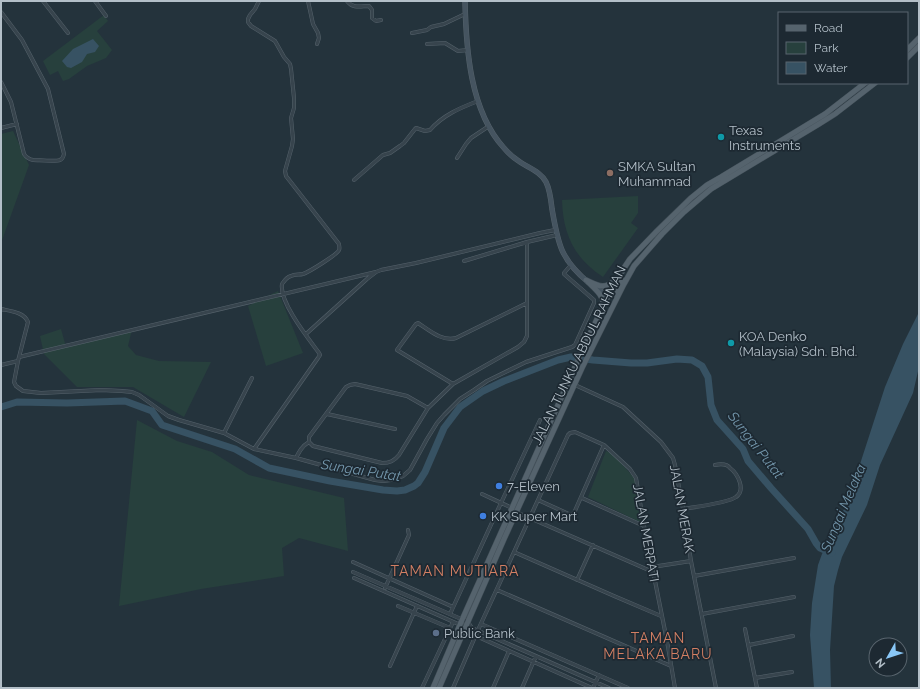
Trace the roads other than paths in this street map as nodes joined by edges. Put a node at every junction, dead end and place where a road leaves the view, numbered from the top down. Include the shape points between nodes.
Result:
1 (43, 1) edge
2 (95, 1) edge
3 (259, 1) edge
4 (308, 1) edge
5 (347, 1) edge
6 (465, 1) edge
7 (1, 12) edge
8 (465, 14) junction
9 (106, 16) dead end
10 (381, 20) dead end
11 (68, 33) dead end
12 (412, 33) dead end
13 (919, 38) edge
14 (317, 44) dead end
15 (427, 44) dead end
16 (919, 46) edge
17 (908, 49) edge
18 (468, 50) junction
19 (908, 57) edge
20 (1, 82) edge
21 (864, 84) edge
22 (874, 84) edge
23 (2, 86) edge
24 (478, 101) junction
25 (17, 124) junction
26 (489, 126) junction
27 (1, 128) edge
28 (457, 158) dead end
29 (354, 180) dead end
30 (556, 230) junction
31 (556, 235) junction
32 (527, 242) junction
33 (464, 261) dead end
34 (637, 262) junction
35 (571, 266) junction
36 (624, 268) junction
37 (376, 272) junction
38 (586, 280) junction
39 (282, 295) junction
40 (608, 296) junction
41 (527, 303) junction
42 (604, 306) junction
43 (1, 309) edge
44 (306, 334) junction
45 (580, 335) junction
46 (587, 340) junction
47 (594, 343) junction
48 (20, 357) junction
49 (18, 361) junction
50 (1, 366) edge
51 (252, 378) dead end
52 (452, 384) junction
53 (574, 385) junction
54 (428, 408) junction
55 (327, 414) junction
56 (540, 420) dead end
57 (394, 429) dead end
58 (224, 433) junction
59 (309, 442) junction
60 (604, 445) junction
61 (254, 448) junction
62 (296, 458) junction
63 (716, 465) dead end
64 (482, 494) dead end
65 (582, 498) junction
66 (538, 500) junction
67 (501, 503) junction
68 (684, 509) junction
69 (514, 510) junction
70 (530, 518) junction
71 (644, 526) junction
72 (408, 530) dead end
73 (592, 545) junction
74 (514, 552) junction
75 (794, 558) dead end
76 (691, 561) junction
77 (353, 562) dead end
78 (652, 567) junction
79 (353, 572) dead end
80 (653, 572) junction
81 (694, 576) junction
82 (354, 578) dead end
83 (389, 579) junction
84 (577, 580) junction
85 (386, 586) junction
86 (497, 590) junction
87 (383, 591) junction
88 (794, 597) dead end
89 (419, 601) junction
90 (398, 606) dead end
91 (417, 606) junction
92 (453, 607) junction
93 (414, 613) junction
94 (450, 614) junction
95 (702, 614) junction
96 (661, 616) junction
97 (453, 622) junction
98 (461, 622) junction
99 (481, 624) junction
100 (466, 625) junction
101 (450, 628) junction
102 (745, 629) dead end
103 (478, 630) junction
104 (476, 636) junction
105 (792, 636) dead end
106 (749, 645) junction
107 (509, 651) junction
108 (536, 656) junction
109 (565, 661) junction
110 (534, 662) junction
111 (390, 666) dead end
112 (671, 666) junction
113 (562, 667) junction
114 (792, 672) dead end
115 (599, 675) junction
116 (755, 678) junction
117 (596, 682) junction
118 (422, 688) edge
119 (433, 688) edge
120 (439, 688) edge
121 (453, 688) edge
122 (493, 688) edge
123 (522, 688) edge
124 (592, 688) edge
125 (610, 688) edge
126 (628, 688) edge
127 (675, 688) edge
128 (716, 688) edge
129 (757, 688) edge

1 - 11 street
2 - 9 street
3 - 39 street via 248,22 275,41 291,69 294,98 291,118 293,139 286,176 340,248 334,255 306,273 287,278 282,284
4 - 14 street via 313,24 318,33
5 - 10 street via 354,6 369,6 372,18 376,21
6 - 8 main road
7 - 25 street via 22,40 48,89 63,158 56,161 29,159 24,154
8 - 12 street via 444,24
8 - 18 main road
13 - 17 main road
15 - 18 street via 445,43 458,52
16 - 19 main road
18 - 24 main road
20 - 23 street
21 - 36 main road, JALAN TUNKU ABDUL RAHMAN via 825,114 700,190 656,232
22 - 34 main road, JALAN TUNKU ABDUL RAHMAN via 835,114 711,189 662,234
23 - 25 street via 11,102
24 - 26 main road
24 - 29 street via 452,112 430,130 416,128 404,143 383,155
25 - 27 street
26 - 28 street via 471,138
26 - 30 main road via 497,141 511,156 538,172 545,180 550,192
30 - 31 main road
30 - 37 street
31 - 32 street
31 - 35 main road via 562,252
32 - 33 street
32 - 41 street
34 - 40 main road via 626,274 616,292
34 - 47 main road, JALAN TUNKU ABDUL RAHMAN
35 - 38 main road
35 - 45 street via 564,274 594,300
36 - 38 main road via 607,286
36 - 40 main road, JALAN TUNKU ABDUL RAHMAN
37 - 39 street
37 - 44 street
38 - 40 main road
38 - 42 main road via 601,295
39 - 44 street
39 - 48 street
40 - 42 main road, JALAN TUNKU ABDUL RAHMAN
40 - 47 main road via 609,307
41 - 52 street via 527,336 524,342
41 - 52 street via 451,340 416,324 398,352
42 - 46 main road, JALAN TUNKU ABDUL RAHMAN
43 - 48 street via 27,319 28,325
44 - 61 street via 320,355
45 - 46 street
45 - 62 street via 572,348 526,362 487,381 460,399 437,423 410,470 399,478 374,480
46 - 69 main road, JALAN TUNKU ABDUL RAHMAN
47 - 53 main road, JALAN TUNKU ABDUL RAHMAN
48 - 49 street
49 - 50 street
49 - 58 street via 14,382 23,391 132,392 168,416
51 - 58 street
52 - 54 street
53 - 68 street, JALAN MERAK via 623,407 661,442 673,458
53 - 69 main road, JALAN TUNKU ABDUL RAHMAN
54 - 55 street via 407,396 355,384 346,387
54 - 59 street via 399,455 389,463 313,446
55 - 57 street
55 - 59 street via 309,437
56 - 67 street
58 - 61 street
59 - 62 street
60 - 65 street
60 - 66 street, JALAN MERPATI via 575,432 570,433
60 - 71 street, JALAN MERPATI via 636,478
61 - 62 street
63 - 68 street via 731,468 741,485 740,492 736,497 722,502
64 - 67 street
65 - 66 street via 571,515
65 - 71 street
66 - 70 street
67 - 69 street
67 - 92 street
68 - 76 street, JALAN MERAK
69 - 70 street
69 - 98 main road, JALAN TUNKU ABDUL RAHMAN
69 - 100 main road, JALAN TUNKU ABDUL RAHMAN
70 - 73 street
70 - 74 street
71 - 78 street, JALAN MERPATI
72 - 83 street via 409,535
73 - 80 street
73 - 84 street
74 - 84 street
74 - 86 street
75 - 81 street
76 - 78 street
76 - 81 street, JALAN MERAK
77 - 83 street
78 - 80 street, JALAN MERPATI
79 - 85 street
80 - 96 street, JALAN MERPATI
81 - 95 street, JALAN MERAK
82 - 87 street
83 - 85 street
83 - 92 street
84 - 96 street
85 - 87 street
85 - 89 street
86 - 99 street
86 - 112 street
87 - 91 street
88 - 95 street
89 - 91 street
89 - 94 street
90 - 93 street
91 - 93 street
91 - 97 street
92 - 94 street
93 - 101 street
93 - 111 street
94 - 98 street
95 - 128 street, JALAN MERAK
96 - 112 street, JALAN MERPATI
97 - 98 street
97 - 101 street
98 - 100 street
98 - 100 street
98 - 119 main road, JALAN TUNKU ABDUL RAHMAN
99 - 103 street
99 - 109 street
100 - 103 street
100 - 120 main road, JALAN TUNKU ABDUL RAHMAN
101 - 118 street
102 - 106 street
103 - 104 street
103 - 108 street
104 - 107 street
104 - 121 street
105 - 106 street
106 - 116 street
107 - 110 street
107 - 122 street
108 - 110 street
108 - 113 street
109 - 113 street
109 - 115 street
110 - 123 street
110 - 124 street
112 - 127 street, JALAN MERPATI
113 - 117 street
114 - 116 street
115 - 117 street
115 - 126 street
116 - 129 street
117 - 124 street
117 - 125 street

